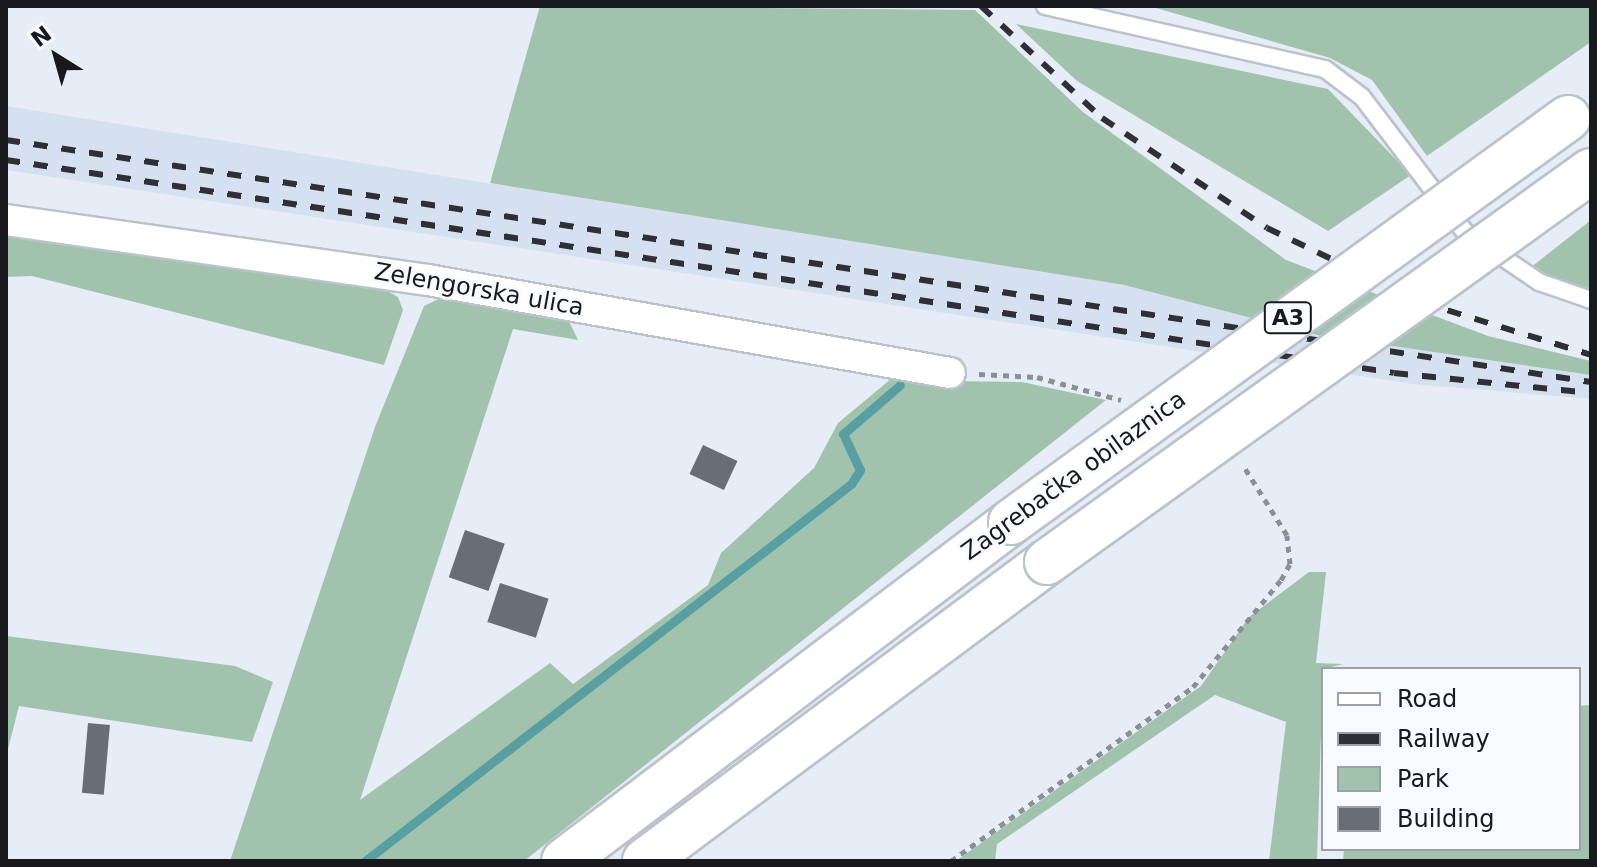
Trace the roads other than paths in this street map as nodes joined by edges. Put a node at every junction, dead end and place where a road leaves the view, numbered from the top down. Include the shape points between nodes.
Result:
1 (1045, 6) edge
2 (1110, 13) edge
3 (1579, 111) edge
4 (1591, 171) edge
5 (6, 220) edge
6 (1591, 300) edge
7 (950, 373) road end
8 (564, 861) edge
9 (645, 861) edge

1 - 2 lane
2 - 6 lane via 1325,69 1362,97 1464,231 1539,282
3 - 8 highway, Zagrebačka obilaznica / A3, bridge via 1011,522
4 - 9 highway, A3, bridge via 1047,562
5 - 7 street, Zelengorska ulica via 428,280

